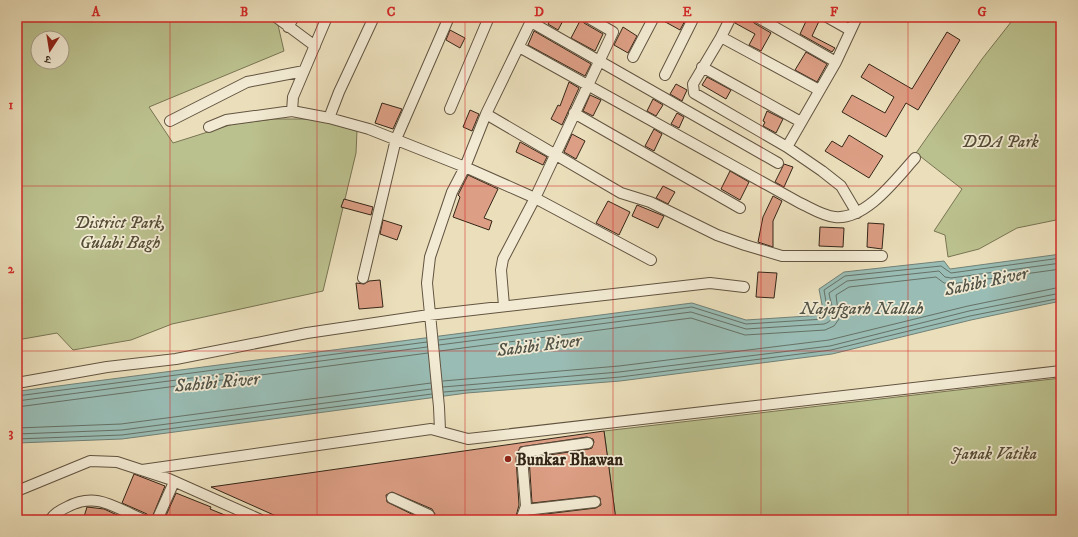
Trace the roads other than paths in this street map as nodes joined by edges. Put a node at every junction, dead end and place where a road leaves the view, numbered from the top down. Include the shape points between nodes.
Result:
1 (276, 17) edge
2 (294, 17) edge
3 (327, 17) edge
4 (374, 17) edge
5 (448, 17) edge
6 (489, 17) edge
7 (587, 17) edge
8 (654, 17) edge
9 (694, 17) edge
10 (731, 17) edge
11 (757, 17) edge
12 (827, 17) edge
13 (857, 17) edge
14 (532, 19) edge
15 (288, 27) junction
16 (850, 30) junction
17 (721, 37) junction
18 (315, 46) junction
19 (519, 47) junction
20 (633, 57) dead end
21 (599, 60) junction
22 (836, 62) junction
23 (702, 67) junction
24 (304, 71) junction
25 (665, 75) dead end
26 (588, 86) junction
27 (819, 90) junction
28 (450, 109) dead end
29 (292, 111) junction
30 (574, 113) junction
31 (486, 114) junction
32 (329, 118) junction
33 (170, 122) dead end
34 (801, 122) junction
35 (209, 127) dead end
36 (396, 139) junction
37 (787, 147) junction
38 (555, 154) junction
39 (915, 158) dead end
40 (778, 163) dead end
41 (465, 166) junction
42 (535, 198) junction
43 (740, 208) dead end
44 (858, 213) junction
45 (882, 256) dead end
46 (651, 260) dead end
47 (363, 278) dead end
48 (744, 287) dead end
49 (504, 306) junction
50 (430, 315) junction
51 (1061, 371) edge
52 (17, 383) edge
53 (440, 430) junction
54 (588, 443) dead end
55 (142, 470) junction
56 (174, 482) junction
57 (17, 491) edge
58 (392, 498) dead end
59 (595, 502) dead end
60 (525, 510) junction
61 (430, 514) edge
62 (50, 520) edge
63 (144, 520) edge
64 (157, 520) edge
65 (262, 520) edge
66 (521, 520) edge

1 - 15 street
2 - 15 street
3 - 18 street
4 - 32 street
5 - 36 street
6 - 28 street
7 - 21 street via 613,32
8 - 20 street
9 - 25 street
10 - 17 street
11 - 22 street
12 - 16 street
13 - 16 street
14 - 19 street
14 - 21 street
15 - 18 street
16 - 22 street
17 - 23 street
17 - 27 street
18 - 24 street
19 - 26 street
19 - 31 street
21 - 26 street
21 - 40 street
22 - 27 street
23 - 34 street
23 - 37 street via 693,84 694,93
24 - 29 street via 293,97
24 - 33 street via 247,82
26 - 30 street
26 - 44 street via 821,213 835,217
27 - 34 street
29 - 32 street
29 - 35 street via 226,120
30 - 38 street
30 - 43 street
31 - 38 street
31 - 41 street
32 - 36 street
34 - 37 street
36 - 41 street
36 - 47 street
37 - 44 street via 842,186
38 - 42 street
38 - 45 street via 621,193 650,202 717,235 765,252 782,256
39 - 44 street via 880,196
41 - 42 street
41 - 50 street via 452,192 430,257 427,283
42 - 46 street
42 - 49 street via 503,259 501,270
48 - 49 street via 710,283
49 - 50 street
50 - 52 street via 307,333 176,360 106,366
50 - 53 street
51 - 53 street via 468,439
53 - 55 street via 431,429
54 - 60 street via 524,452 522,457
55 - 56 street
55 - 57 street via 117,462 90,461
56 - 64 street
56 - 65 street
58 - 61 street
59 - 60 street
60 - 66 street
62 - 63 street via 56,513 86,499 99,500

